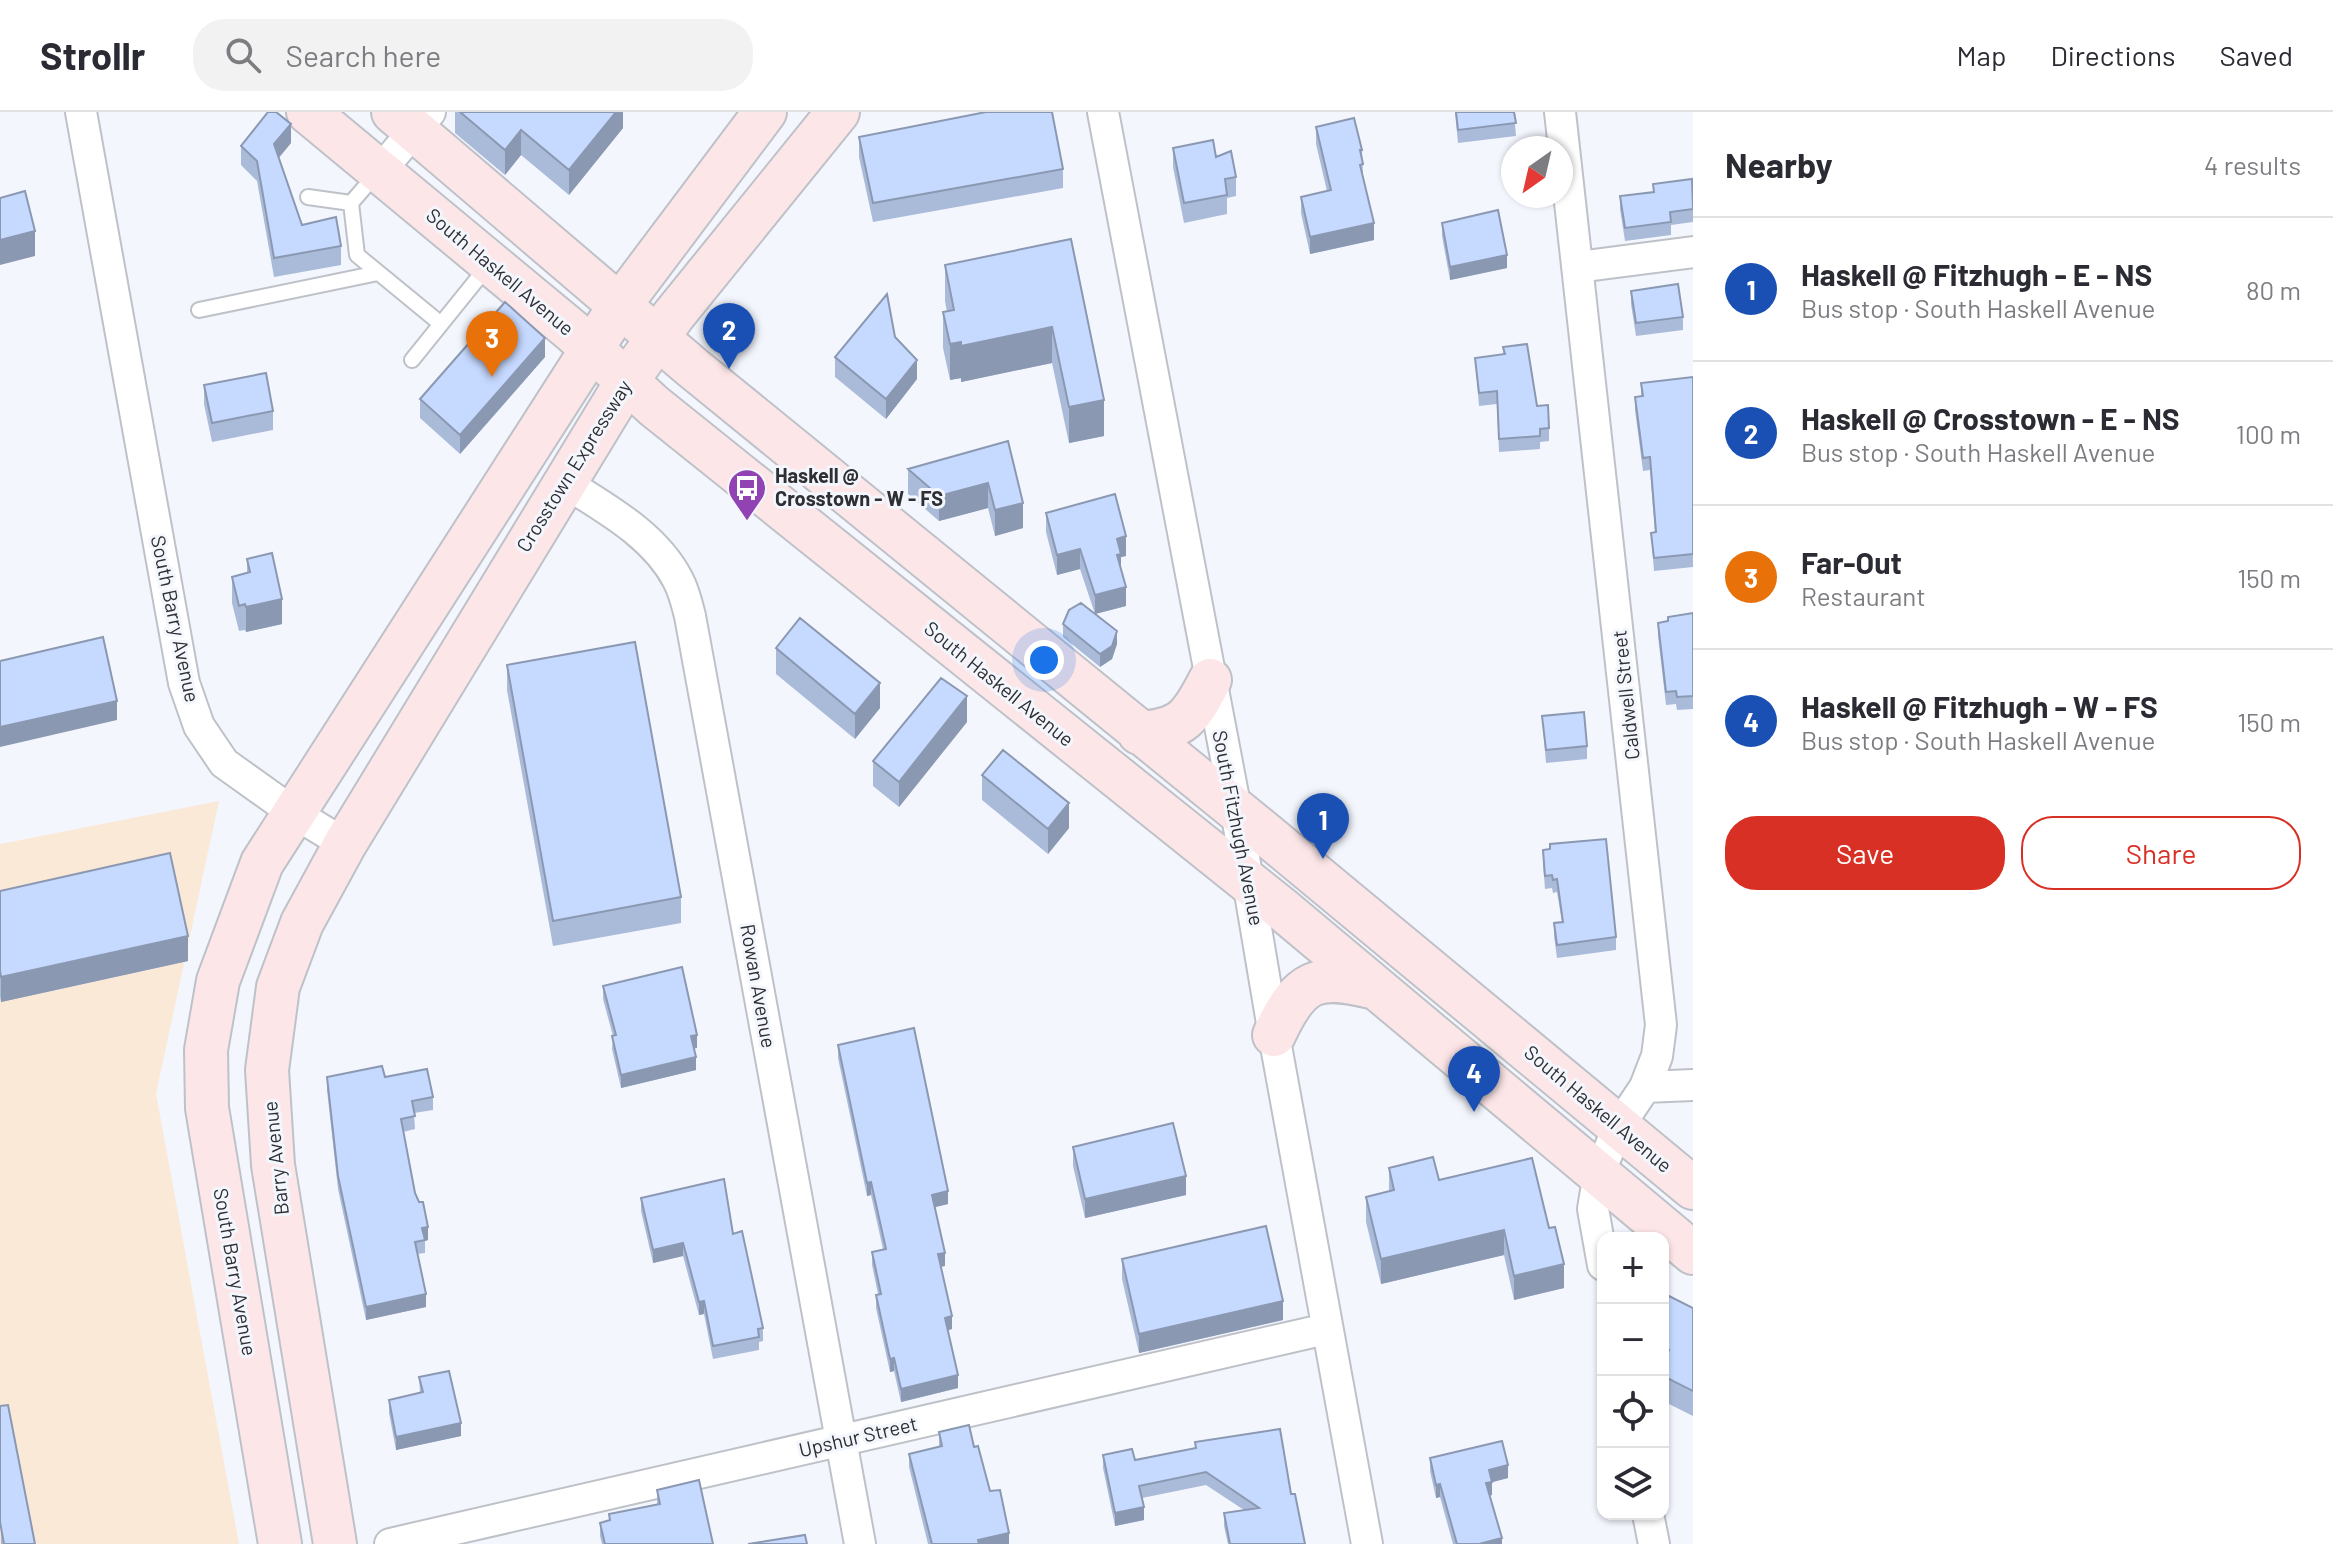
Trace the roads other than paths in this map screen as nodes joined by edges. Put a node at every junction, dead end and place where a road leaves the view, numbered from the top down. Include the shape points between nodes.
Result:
1 (81, 112) edge
2 (308, 112) edge
3 (765, 112) edge
4 (838, 112) edge
5 (1103, 112) edge
6 (1560, 112) edge
7 (412, 118) edge
8 (379, 172) junction
9 (308, 197) dead end
10 (351, 203) junction
11 (1693, 252) edge
12 (490, 263) junction
13 (1578, 267) junction
14 (378, 273) junction
15 (620, 305) junction
16 (199, 310) dead end
17 (441, 324) junction
18 (657, 337) junction
19 (591, 349) junction
20 (412, 360) dead end
21 (627, 381) junction
22 (564, 482) junction
23 (1210, 680) junction
24 (1139, 733) junction
25 (1236, 810) junction
26 (294, 813) junction
27 (345, 844) junction
28 (1249, 884) junction
29 (1375, 988) junction
30 (1274, 1035) junction
31 (1693, 1085) edge
32 (1645, 1087) junction
33 (1619, 1126) junction
34 (1599, 1173) junction
35 (1693, 1188) edge
36 (1597, 1232) edge
37 (1681, 1251) edge
38 (1326, 1329) junction
39 (842, 1442) junction
40 (1649, 1520) edge
41 (280, 1544) edge
42 (335, 1544) edge
43 (390, 1544) edge
44 (860, 1544) edge
45 (1367, 1544) edge
46 (1654, 1544) edge

1 - 26 street, South Barry Avenue via 184,683 199,726 224,763
2 - 8 main road, South Haskell Avenue
3 - 15 main road
4 - 18 main road, Crosstown Expressway
5 - 23 street, South Fitzhugh Avenue
6 - 13 street, Caldwell Street
7 - 8 street
7 - 15 main road, South Haskell Avenue
8 - 10 lane
8 - 12 main road, South Haskell Avenue
9 - 10 lane
10 - 14 lane via 357,255
11 - 13 street
12 - 17 lane
12 - 19 main road, South Haskell Avenue
13 - 32 street, Caldwell Street via 1660,1002 1657,1056
14 - 16 lane
14 - 17 lane
15 - 18 main road, South Haskell Avenue
15 - 19 main road
17 - 20 lane
18 - 21 main road, Crosstown Expressway
18 - 24 main road, South Haskell Avenue
19 - 21 main road, South Haskell Avenue
19 - 26 main road
21 - 22 main road, Crosstown Expressway
21 - 28 main road, South Haskell Avenue
22 - 27 main road, Crosstown Expressway
22 - 39 street, Rowan Avenue via 656,548 679,581 690,616
23 - 24 main road via 1177,726
23 - 25 street, South Fitzhugh Avenue
24 - 25 main road, South Haskell Avenue
25 - 28 street, South Fitzhugh Avenue
25 - 33 main road, South Haskell Avenue
26 - 27 street
26 - 41 main road, South Barry Avenue via 262,863 237,928 218,981 206,1050 207,1108
27 - 42 main road, Barry Avenue via 302,923 278,987 267,1070 273,1165
28 - 29 main road, South Haskell Avenue
28 - 30 street, South Fitzhugh Avenue
29 - 30 main road via 1334,980 1311,984 1297,994
29 - 34 main road, South Haskell Avenue
30 - 38 street, South Fitzhugh Avenue
31 - 32 street
32 - 33 street, Caldwell Street
33 - 34 street, Caldwell Street
33 - 35 main road, South Haskell Avenue
34 - 36 street, Caldwell Street via 1593,1209
34 - 37 main road, South Haskell Avenue
38 - 39 street, Upshur Street
38 - 45 street, South Fitzhugh Avenue
39 - 43 street, Upshur Street
39 - 44 street, Rowan Avenue
40 - 46 street

